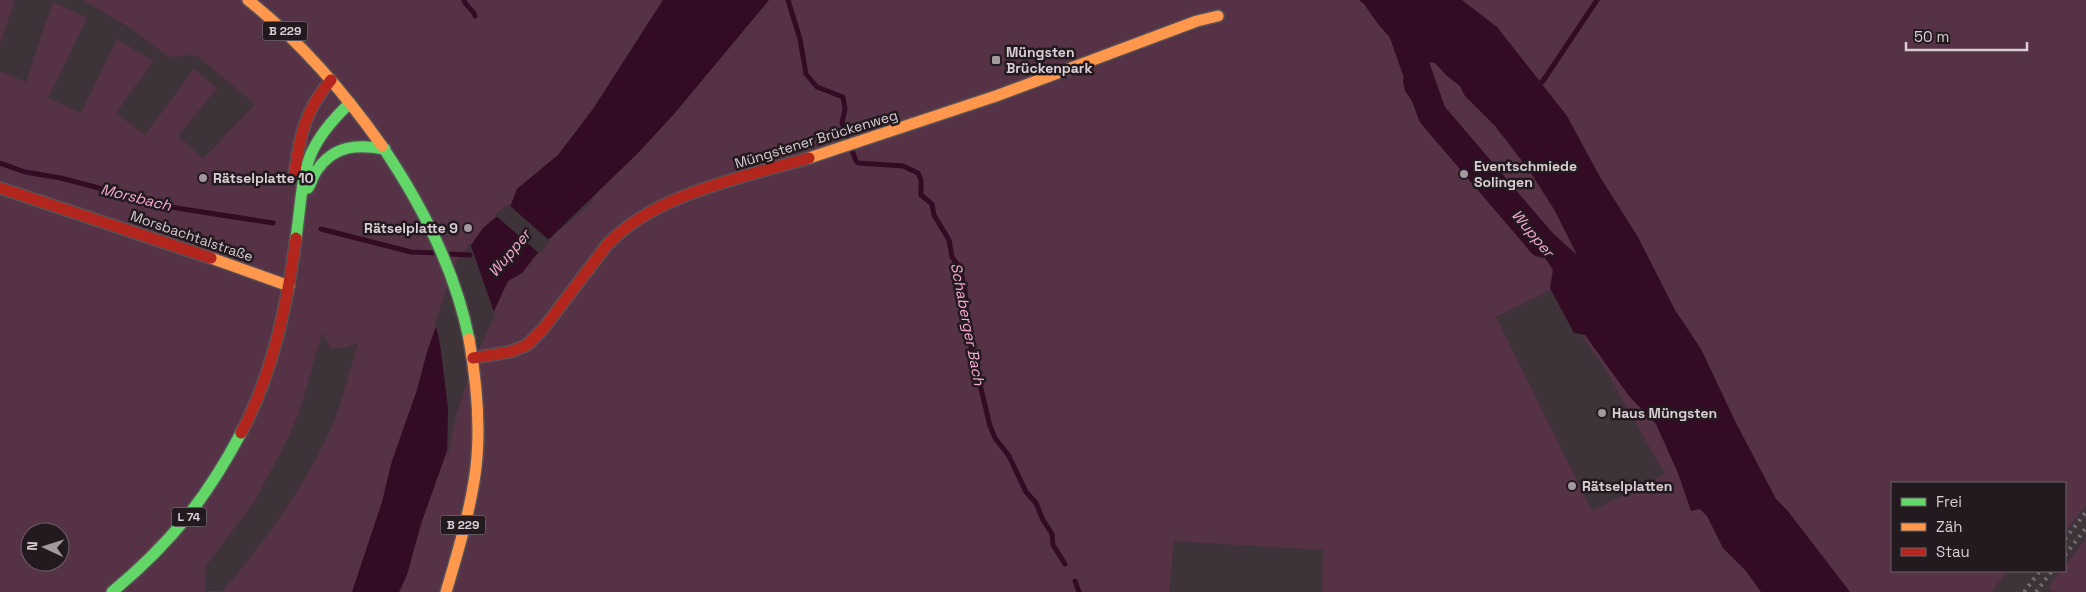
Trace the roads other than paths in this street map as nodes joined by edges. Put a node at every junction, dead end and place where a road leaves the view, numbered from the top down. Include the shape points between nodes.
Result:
1 (248, 0) edge
2 (1218, 16) dead end
3 (331, 80) junction
4 (350, 103) junction
5 (385, 149) junction
6 (0, 188) edge
7 (300, 200) junction
8 (289, 286) junction
9 (473, 358) junction
10 (112, 592) edge
11 (446, 592) edge

1 - 3 main road, B 229 via 283,29
2 - 9 main road, Müngstener Brückenweg via 858,143 685,195 646,213 607,245 531,342 515,350
3 - 4 main road, B 229
3 - 7 main road, L 74 via 316,96 298,142 294,177
4 - 5 main road, B 229
4 - 7 main road, L 74 via 318,138 310,153
5 - 7 main road, L 74 via 364,145 336,150 316,172
5 - 9 main road, B 229 via 434,231 465,315
6 - 8 main road, Morsbachtalstraße
7 - 8 main road, L 74
8 - 10 main road, L 74 via 273,353 235,446 182,526 155,556
9 - 11 main road, B 229 via 477,395 477,457

